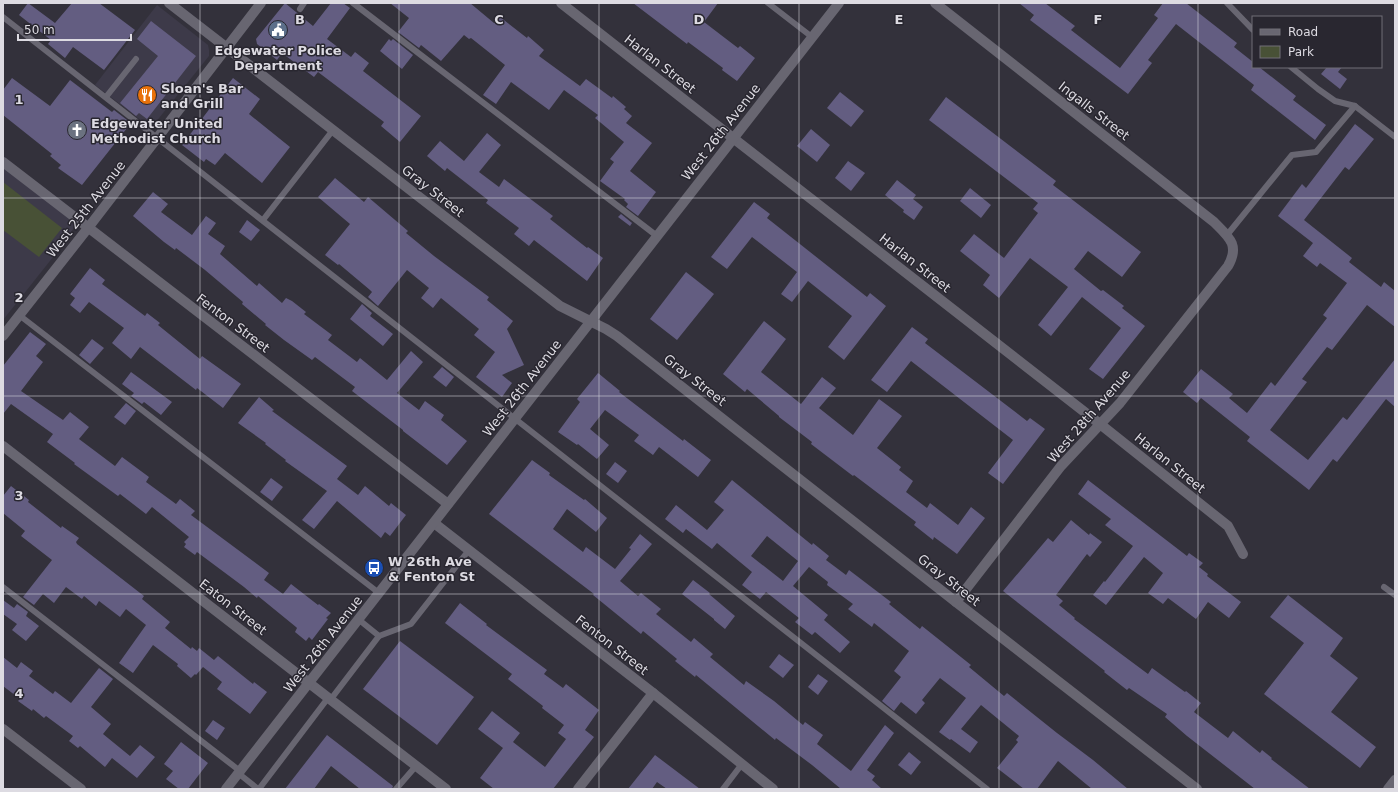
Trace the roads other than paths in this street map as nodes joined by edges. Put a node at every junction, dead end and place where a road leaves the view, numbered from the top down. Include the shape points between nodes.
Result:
1 (169, 3) edge
2 (261, 3) edge
3 (304, 3) edge
4 (353, 3) edge
5 (561, 3) edge
6 (768, 3) edge
7 (838, 3) edge
8 (935, 3) edge
9 (1226, 3) edge
10 (300, 9) dead end
11 (3, 16) edge
12 (1252, 29) edge
13 (812, 37) junction
14 (226, 48) junction
15 (136, 59) dead end
16 (1292, 68) edge
17 (106, 97) junction
18 (1355, 106) junction
19 (333, 130) junction
20 (158, 137) junction
21 (1395, 137) edge
22 (733, 138) junction
23 (3, 162) edge
24 (263, 220) junction
25 (88, 228) junction
26 (1227, 235) junction
27 (657, 236) junction
28 (1232, 244) joint
29 (19, 315) junction
30 (590, 322) junction
31 (3, 336) edge
32 (515, 418) junction
33 (1100, 424) junction
34 (3, 446) edge
35 (448, 504) junction
36 (434, 523) junction
37 (469, 550) junction
38 (1243, 554) dead end
39 (3, 587) edge
40 (1384, 587) dead end
41 (379, 593) junction
42 (1395, 595) edge
43 (956, 602) junction
44 (358, 620) junction
45 (379, 636) junction
46 (309, 683) junction
47 (653, 693) junction
48 (329, 699) junction
49 (3, 730) edge
50 (742, 764) junction
51 (416, 766) junction
52 (239, 772) junction
53 (1395, 780) edge
54 (81, 789) edge
55 (226, 789) edge
56 (258, 789) edge
57 (396, 789) edge
58 (446, 789) edge
59 (578, 789) edge
60 (723, 789) edge
61 (773, 789) edge
62 (987, 789) edge
63 (1196, 789) edge
64 (1388, 789) edge

1 - 14 street, Gray Street
2 - 14 street, West 25th Avenue
3 - 10 lane
4 - 27 lane
5 - 22 street, Harlan Street
6 - 13 lane
7 - 13 street, West 26th Avenue
8 - 26 street, Ingalls Street via 1214,222
9 - 12 lane
11 - 17 lane
13 - 22 street, West 26th Avenue
14 - 19 street, Gray Street
14 - 20 street, West 25th Avenue
15 - 17 lane
16 - 18 lane via 1335,101
17 - 20 lane
18 - 21 lane
18 - 26 lane via 1316,152 1292,155
19 - 24 lane
19 - 30 street, Gray Street via 560,306
20 - 24 lane
20 - 25 street, West 25th Avenue
22 - 27 street, West 26th Avenue
22 - 33 street, Harlan Street
23 - 25 street, Fenton Street
24 - 32 lane
25 - 29 street, West 25th Avenue
25 - 35 street, Fenton Street
26 - 28 street, Ingalls Street
27 - 30 street, West 26th Avenue
28 - 33 street, West 28th Avenue via 1233,258 1228,266 1120,403
29 - 31 street, West 25th Avenue
29 - 41 lane
30 - 32 street, West 26th Avenue
30 - 43 street, Gray Street via 618,336
32 - 35 street, West 26th Avenue
32 - 62 lane
33 - 38 street, Harlan Street via 1228,526
33 - 43 street, West 28th Avenue via 1062,466
34 - 46 street, Eaton Street
35 - 36 street, West 26th Avenue
36 - 37 street, Fenton Street
36 - 41 street, West 26th Avenue
37 - 45 lane via 411,624
37 - 47 street, Fenton Street
39 - 52 lane
40 - 42 lane
41 - 44 street, West 26th Avenue
43 - 63 street, Gray Street
44 - 45 lane
44 - 46 street, West 26th Avenue
45 - 48 lane
46 - 48 street, Eaton Street
46 - 52 street, West 26th Avenue
47 - 50 street, Fenton Street
47 - 59 street
48 - 51 street, Eaton Street
48 - 56 lane
49 - 54 street
50 - 60 lane
50 - 61 street, Fenton Street
51 - 57 lane
51 - 58 street, Eaton Street
52 - 55 street, West 26th Avenue
52 - 56 lane
53 - 64 street

